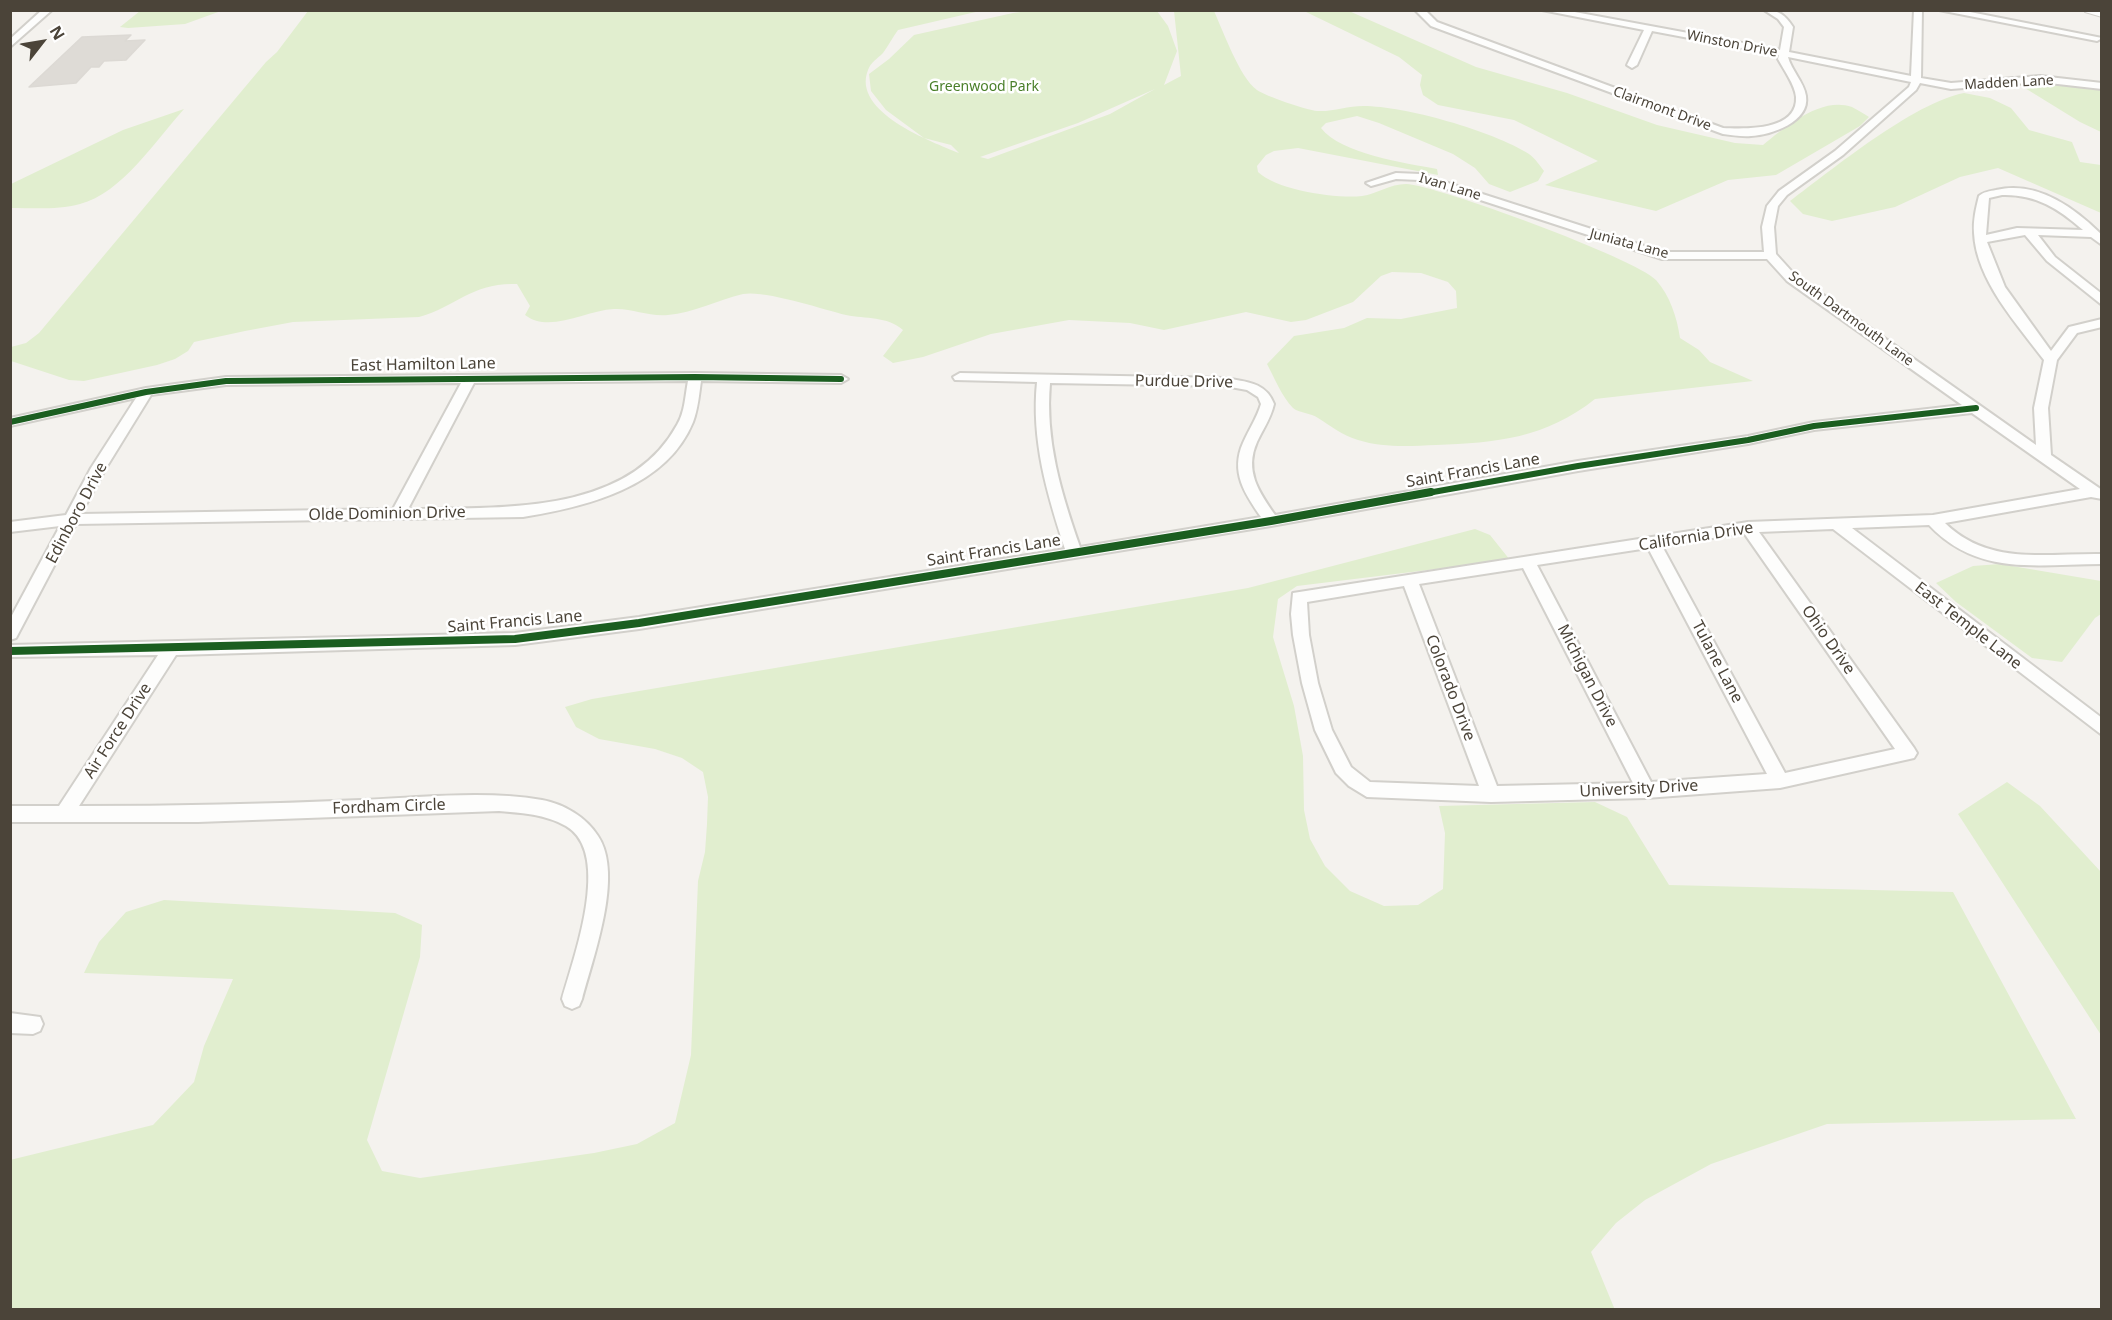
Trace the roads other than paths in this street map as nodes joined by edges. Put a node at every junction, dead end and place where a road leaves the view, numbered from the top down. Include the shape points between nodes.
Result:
1 (48, 10) edge
2 (1419, 10) edge
3 (1546, 10) edge
4 (1768, 10) edge
5 (1918, 10) edge
6 (1943, 10) edge
7 (2089, 10) edge
8 (2102, 14) edge
9 (1649, 28) junction
10 (10, 32) edge
11 (25, 32) junction
12 (2097, 38) dead end
13 (10, 44) edge
14 (1784, 54) junction
15 (1632, 65) dead end
16 (1916, 80) junction
17 (2102, 86) edge
18 (1371, 183) dead end
19 (1527, 212) joint
20 (2028, 231) junction
21 (2098, 238) edge
22 (1981, 240) junction
23 (1770, 255) junction
24 (2102, 301) edge
25 (2102, 323) edge
26 (2051, 360) junction
27 (695, 377) junction
28 (960, 377) dead end
29 (470, 378) junction
30 (841, 379) dead end
31 (1044, 380) junction
32 (146, 392) junction
33 (1976, 408) junction
34 (10, 422) edge
35 (2044, 457) junction
36 (2097, 495) edge
37 (398, 513) junction
38 (72, 519) junction
39 (1933, 520) junction
40 (1271, 522) junction
41 (1835, 523) junction
42 (10, 527) edge
43 (1748, 527) junction
44 (1654, 544) junction
45 (1074, 552) junction
46 (2102, 559) edge
47 (1528, 562) junction
48 (1410, 581) junction
49 (10, 634) edge
50 (171, 649) junction
51 (10, 651) edge
52 (2102, 728) edge
53 (1908, 753) joint
54 (1780, 781) junction
55 (1367, 789) joint
56 (1646, 790) junction
57 (1491, 794) junction
58 (65, 813) junction
59 (10, 814) edge
60 (572, 999) dead end
61 (10, 1023) edge
62 (33, 1023) dead end

1 - 11 street
2 - 14 street, Clairmont Drive via 1434,24 1705,126 1740,133 1779,126 1800,108 1801,95
3 - 9 street, Winston Drive
4 - 14 street, Clairmont Drive via 1789,27
5 - 16 street
6 - 12 street
7 - 8 street
9 - 14 street, Winston Drive
9 - 15 street
10 - 11 street
11 - 13 street
14 - 16 street, Winston Drive
16 - 17 street, Madden Lane via 1971,86 2040,79
16 - 23 street via 1913,88 1839,153 1778,198 1768,222
18 - 19 street, Ivan Lane via 1396,176 1420,177
19 - 23 street, Juniata Lane via 1662,255
20 - 21 street
20 - 22 street
20 - 24 street via 2051,260
21 - 22 street via 2069,212 2043,197 2002,189 1984,195
22 - 26 street via 2006,298
23 - 33 street, South Dartmouth Lane via 1791,278
25 - 26 street via 2073,330
26 - 35 street via 2041,408
27 - 29 street, East Hamilton Lane
27 - 30 street, East Hamilton Lane
27 - 37 street, Olde Dominion Drive via 685,424 675,441 656,461 616,487 566,506 523,512
28 - 31 street, Purdue Drive
29 - 32 street, East Hamilton Lane via 226,381
29 - 37 street
31 - 40 street, Purdue Drive via 1225,382 1254,387 1264,393 1267,409 1247,453 1244,473
31 - 45 street via 1041,399 1052,481
32 - 34 street, East Hamilton Lane
32 - 38 street, Edinboro Drive via 93,477
33 - 35 street, South Dartmouth Lane
33 - 40 street, Saint Francis Lane via 1814,426
35 - 36 street, South Dartmouth Lane
36 - 39 street, California Drive
37 - 38 street, Olde Dominion Drive
38 - 42 street, Olde Dominion Drive
38 - 49 street, Edinboro Drive via 41,583
39 - 41 street, California Drive
39 - 46 street via 1962,546 1983,555
40 - 45 street, Saint Francis Lane
41 - 43 street, California Drive
41 - 52 street, East Temple Lane
43 - 44 street, California Drive
43 - 53 street, Ohio Drive
44 - 47 street, California Drive
44 - 54 street, Tulane Lane
45 - 50 street, Saint Francis Lane via 639,623 515,639
47 - 48 street, California Drive
47 - 56 street, Michigan Drive
48 - 55 street, California Drive via 1299,597 1297,617 1314,698 1338,763 1350,779
48 - 57 street, Colorado Drive
50 - 51 street, Saint Francis Lane
50 - 58 street, Air Force Drive
53 - 54 street, University Drive
54 - 56 street, University Drive
55 - 57 street, University Drive
56 - 57 street, University Drive
58 - 59 street, Fordham Circle
58 - 60 street, Fordham Circle via 198,814 499,803 531,803 560,811 589,836 599,870 598,893
61 - 62 street

